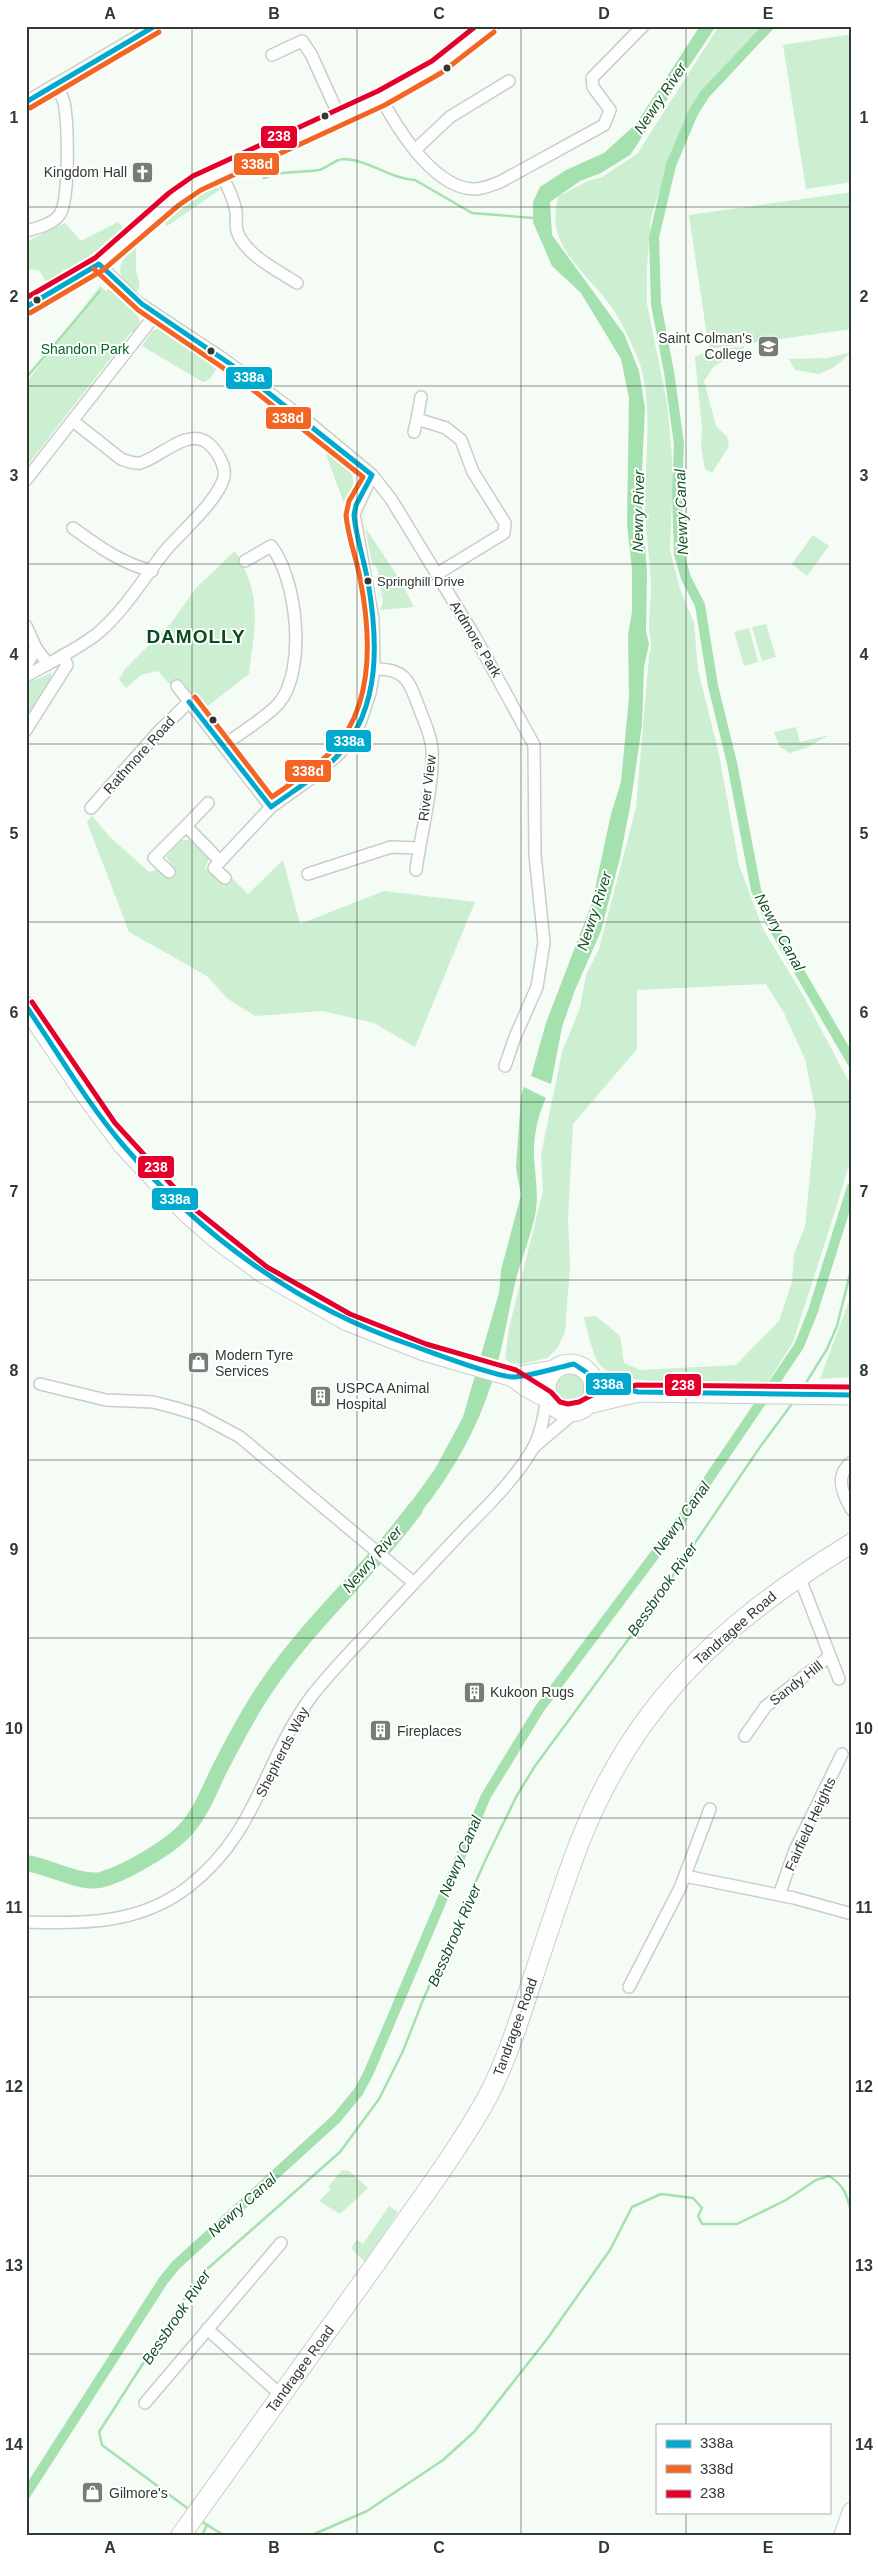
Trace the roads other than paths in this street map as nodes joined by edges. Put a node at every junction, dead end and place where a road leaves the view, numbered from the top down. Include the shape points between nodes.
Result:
1 (155, 26) edge
2 (489, 26) edge
3 (644, 26) edge
4 (272, 55) dead end
5 (509, 81) dead end
6 (55, 85) junction
7 (381, 98) junction
8 (26, 102) edge
9 (340, 118) junction
10 (416, 149) junction
11 (220, 173) junction
12 (26, 232) edge
13 (99, 264) junction
14 (297, 283) dead end
15 (26, 307) edge
16 (155, 315) junction
17 (421, 397) dead end
18 (417, 419) junction
19 (73, 421) junction
20 (414, 432) dead end
21 (372, 475) junction
22 (26, 480) edge
23 (73, 528) dead end
24 (246, 561) dead end
25 (152, 571) junction
26 (437, 574) junction
27 (26, 626) edge
28 (36, 648) junction
29 (63, 655) junction
30 (48, 664) junction
31 (26, 666) edge
32 (374, 669) junction
33 (26, 676) edge
34 (177, 686) dead end
35 (189, 702) junction
36 (26, 730) edge
37 (224, 745) junction
38 (208, 803) dead end
39 (271, 807) junction
40 (91, 808) dead end
41 (186, 826) junction
42 (419, 848) junction
43 (220, 861) junction
44 (416, 870) dead end
45 (169, 872) dead end
46 (308, 874) dead end
47 (224, 878) dead end
48 (26, 1006) edge
49 (505, 1066) dead end
50 (554, 1370) junction
51 (508, 1375) junction
52 (591, 1377) junction
53 (40, 1384) dead end
54 (638, 1392) junction
55 (852, 1395) edge
56 (547, 1398) junction
57 (581, 1408) junction
58 (533, 1448) junction
59 (852, 1462) edge
60 (852, 1510) edge
61 (852, 1543) edge
62 (799, 1576) junction
63 (414, 1583) junction
64 (830, 1656) junction
65 (839, 1679) dead end
66 (745, 1736) dead end
67 (842, 1754) dead end
68 (710, 1809) dead end
69 (685, 1876) junction
70 (779, 1895) junction
71 (852, 1914) edge
72 (26, 1922) edge
73 (629, 1987) dead end
74 (281, 2243) dead end
75 (207, 2329) junction
76 (281, 2395) junction
77 (145, 2403) dead end
78 (852, 2512) edge
79 (189, 2523) edge
80 (844, 2535) edge

1 - 6 street
2 - 7 highway via 436,66
3 - 10 street via 592,78 593,87 610,110 604,125 583,138 484,188 467,189 453,184
4 - 9 street via 302,41
5 - 10 street via 450,117
6 - 8 street
6 - 12 street via 63,100 66,116 66,200 60,216
7 - 9 highway
7 - 10 street via 397,128
9 - 11 highway
11 - 13 highway via 197,183 174,199
11 - 14 street via 230,192 236,212 236,229 242,242
13 - 15 highway
13 - 16 street, Ardmore Park via 130,296
16 - 19 street
16 - 21 street, Ardmore Park via 222,358
17 - 18 street
18 - 20 street
18 - 26 street via 446,428 461,440 473,472 505,523 504,533
19 - 22 street
19 - 25 street via 130,462 139,463 189,440 208,442 219,457 224,474 222,484
21 - 26 street, Ardmore Park via 392,499
21 - 32 street via 355,508 354,521 373,618
23 - 25 street via 130,565
24 - 37 street via 271,546 278,554 292,596 295,623 293,666 289,687 278,704
25 - 29 street via 108,624
26 - 49 street, Ardmore Park via 534,745 535,854 544,942 537,987
27 - 28 street
28 - 30 street
28 - 31 street
29 - 30 street
29 - 36 street via 67,665
30 - 33 street
32 - 39 street via 366,706 352,737 324,767
32 - 42 street, River View via 395,671 405,677 412,687 430,736 430,776
34 - 35 street
35 - 37 street
35 - 40 street, Rathmore Road
37 - 39 street
38 - 41 street
39 - 43 street
41 - 43 street
41 - 45 street via 154,858
42 - 44 street, River View
42 - 46 street via 391,847
43 - 47 street via 214,868
48 - 51 highway via 123,1145 213,1236 263,1273 347,1321 385,1338
50 - 51 highway
50 - 52 highway via 574,1364
50 - 56 highway via 546,1383
51 - 56 highway
52 - 54 highway
52 - 57 highway via 594,1391
53 - 63 street via 106,1400 161,1404 218,1424 240,1437
54 - 55 highway
54 - 57 highway
56 - 57 highway via 562,1411
56 - 58 street, Shepherds Way
57 - 58 street, Shepherds Way
58 - 63 street, Shepherds Way via 498,1494
59 - 60 street via 842,1472 840,1482
61 - 62 highway, Tandragee Road
62 - 64 street, Sandy Hill
62 - 76 highway, Tandragee Road via 772,1594 710,1646 664,1696 622,1754 587,1822 514,2034 489,2094 425,2193
63 - 72 street, Shepherds Way via 310,1698 288,1735 255,1806 240,1831 206,1872 164,1902 117,1920 88,1924
64 - 65 street, Sandy Hill
64 - 66 street, Sandy Hill via 766,1706
67 - 70 street, Fairfield Heights via 795,1850
68 - 69 street
69 - 70 street
69 - 73 street
70 - 71 street
74 - 75 street
75 - 76 street
75 - 77 street
76 - 79 highway, Tandragee Road
78 - 80 highway

